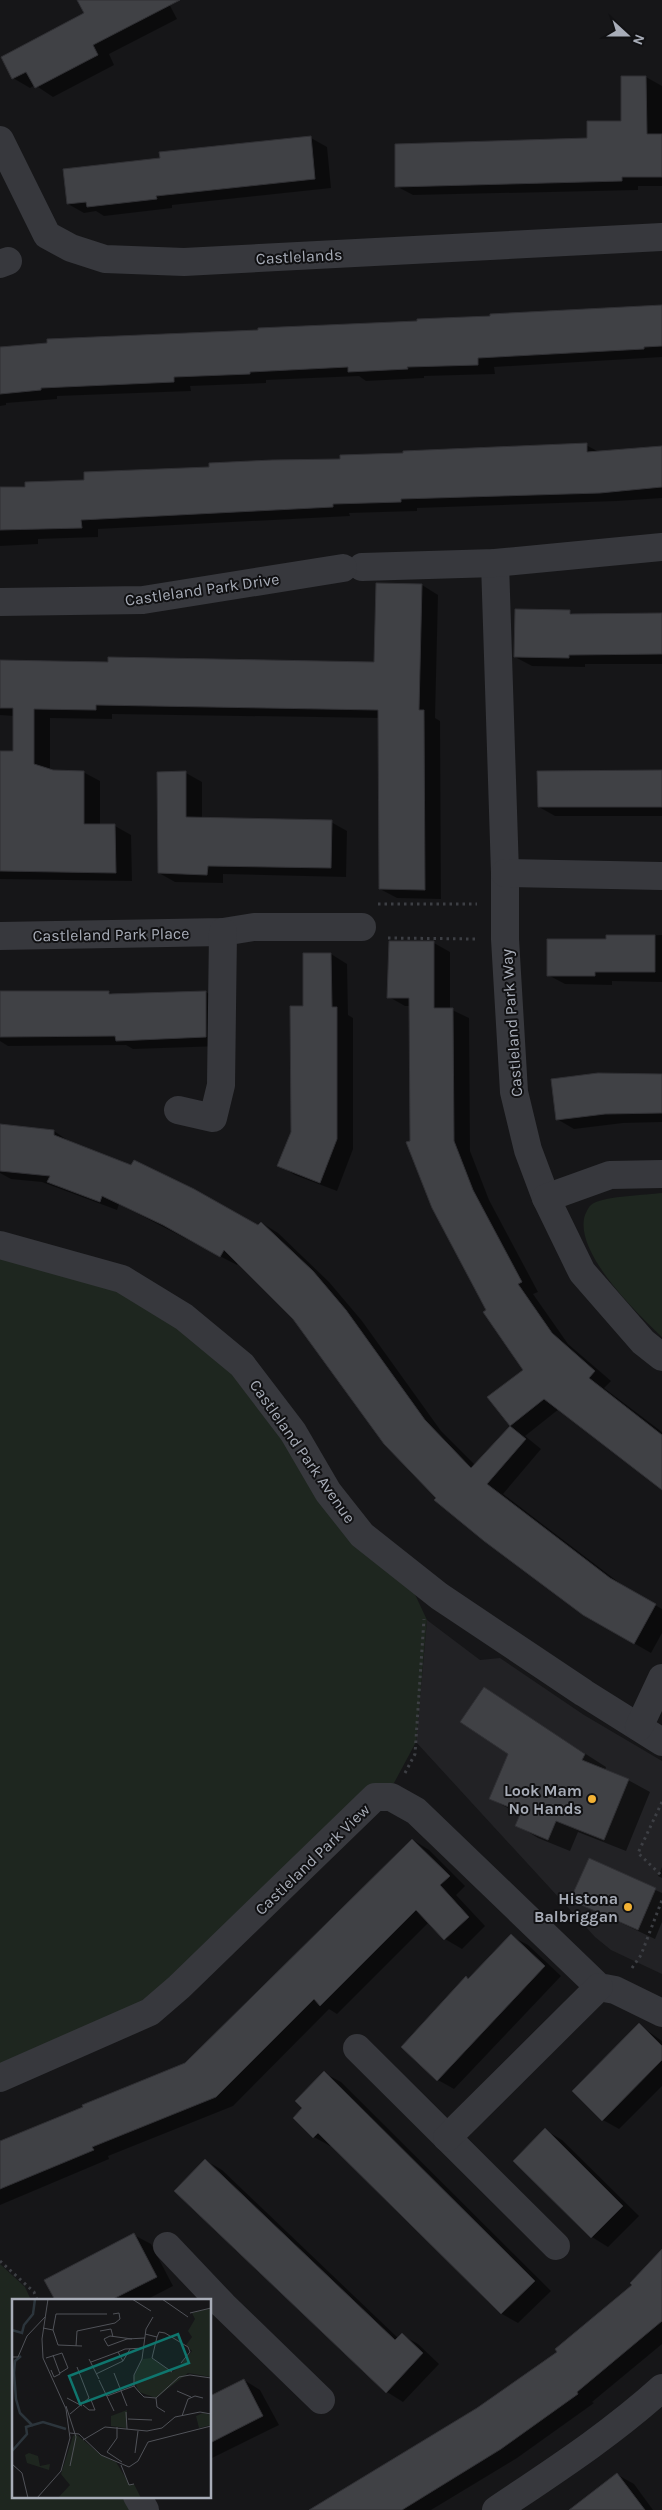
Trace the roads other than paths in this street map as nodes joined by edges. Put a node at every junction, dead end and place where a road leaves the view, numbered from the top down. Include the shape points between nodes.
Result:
1 (0, 140) edge
2 (662, 237) edge
3 (662, 547) edge
4 (495, 562) junction
5 (0, 602) edge
6 (505, 873) junction
7 (662, 876) edge
8 (368, 916) road end
9 (223, 932) junction
10 (0, 936) edge
11 (178, 1110) dead end
12 (662, 1174) edge
13 (546, 1198) junction
14 (0, 1245) edge
15 (662, 1357) edge
16 (662, 1678) edge
17 (639, 1727) junction
18 (662, 1742) edge
19 (607, 1988) junction
20 (662, 2013) edge
21 (357, 2048) dead end
22 (0, 2078) edge
23 (447, 2138) junction
24 (168, 2246) dead end
25 (556, 2246) dead end
26 (207, 2299) edge
27 (216, 2311) edge
28 (662, 2388) edge
29 (321, 2400) dead end
30 (138, 2498) edge
31 (510, 2506) edge
32 (145, 2510) edge

1 - 2 street, Castlelands via 47,235 71,248 105,259 184,262
3 - 4 street
4 - 5 street, Castleland Park Drive via 352,568 143,600
4 - 6 street, Castleland Park Way
6 - 7 street
6 - 13 street, Castleland Park Way via 505,939 514,1092 528,1150
8 - 9 street, Castleland Park Place
9 - 10 street, Castleland Park Place
9 - 11 street via 222,1084 213,1118
12 - 13 street via 610,1175
13 - 15 street, Castleland Park Way via 582,1272 643,1342
14 - 17 street, Castleland Park Avenue via 122,1279 184,1317 242,1365 293,1432 328,1492 362,1535 439,1596
16 - 17 street
17 - 18 street, Castleland Park Avenue
19 - 20 street, Castleland Park View
19 - 22 street, Castleland Park View via 416,1811 391,1797 375,1797 150,2012
19 - 23 street
21 - 23 street
23 - 25 street
24 - 26 street
27 - 29 street
28 - 31 street via 622,2423
30 - 32 street

